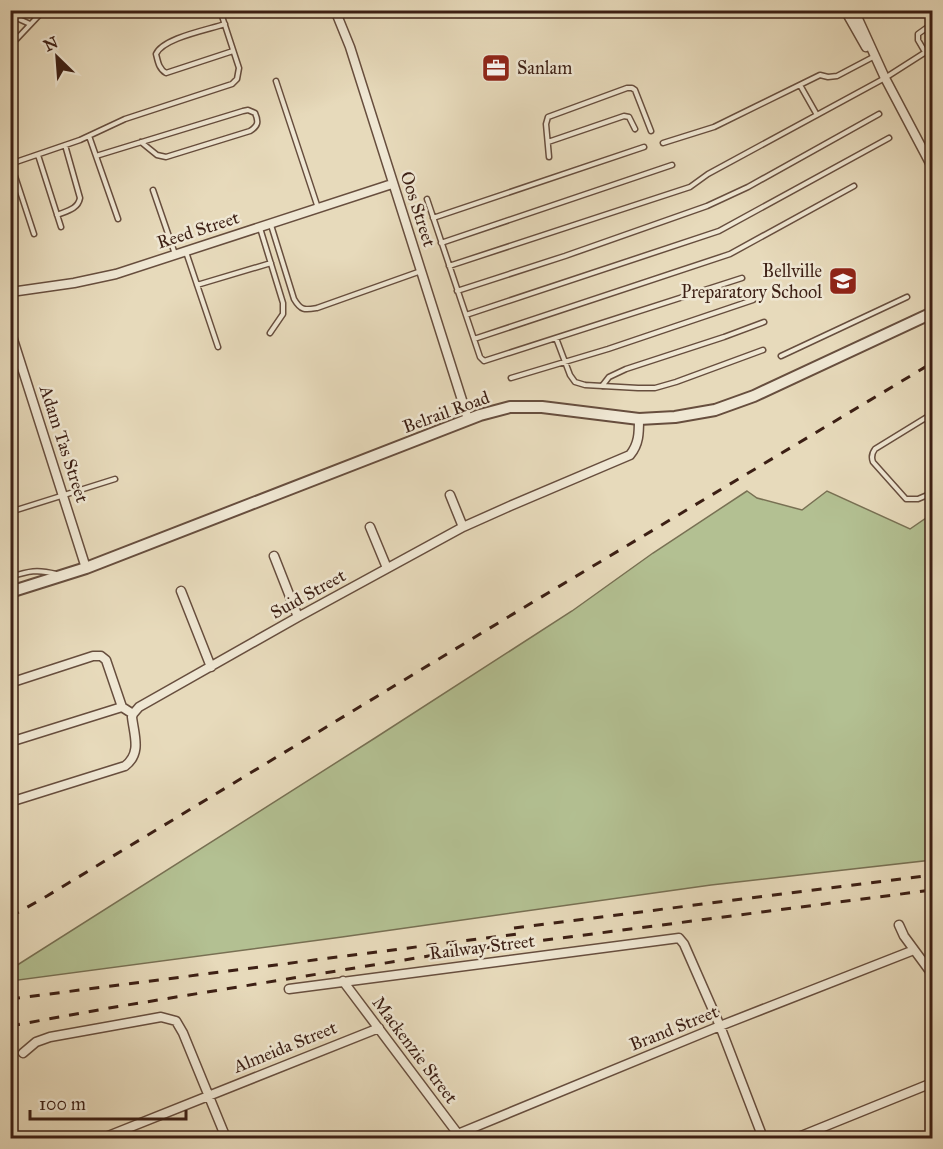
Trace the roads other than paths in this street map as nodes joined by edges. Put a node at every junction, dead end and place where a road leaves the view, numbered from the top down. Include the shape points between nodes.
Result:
1 (44, 10) edge
2 (220, 10) edge
3 (335, 10) edge
4 (845, 10) edge
5 (854, 10) edge
6 (10, 15) edge
7 (30, 24) junction
8 (225, 24) junction
9 (933, 24) edge
10 (11, 44) edge
11 (933, 48) edge
12 (233, 51) junction
13 (925, 52) junction
14 (874, 57) junction
15 (885, 78) junction
16 (276, 81) dead end
17 (800, 85) junction
18 (879, 114) dead end
19 (817, 115) junction
20 (635, 129) dead end
21 (651, 131) dead end
22 (89, 136) junction
23 (889, 138) dead end
24 (141, 142) junction
25 (548, 142) junction
26 (663, 143) dead end
27 (65, 145) junction
28 (644, 147) dead end
29 (38, 155) junction
30 (96, 156) junction
31 (549, 157) dead end
32 (11, 164) edge
33 (672, 165) dead end
34 (933, 167) edge
35 (392, 184) junction
36 (854, 186) dead end
37 (153, 190) dead end
38 (427, 199) dead end
39 (318, 208) junction
40 (57, 215) junction
41 (433, 218) junction
42 (118, 219) dead end
43 (270, 224) junction
44 (61, 228) dead end
45 (260, 228) junction
46 (34, 234) dead end
47 (441, 243) junction
48 (185, 252) junction
49 (175, 255) junction
50 (271, 263) junction
51 (449, 266) junction
52 (421, 272) junction
53 (742, 278) dead end
54 (197, 285) junction
55 (10, 290) edge
56 (457, 291) junction
57 (907, 297) dead end
58 (753, 300) dead end
59 (933, 313) edge
60 (466, 315) junction
61 (764, 322) dead end
62 (10, 330) edge
63 (270, 333) dead end
64 (556, 338) junction
65 (474, 339) junction
66 (218, 347) dead end
67 (763, 350) dead end
68 (781, 356) dead end
69 (565, 362) junction
70 (511, 378) dead end
71 (602, 386) junction
72 (933, 414) edge
73 (468, 419) junction
74 (639, 419) junction
75 (115, 479) dead end
76 (933, 493) edge
77 (450, 495) dead end
78 (64, 496) junction
79 (10, 512) edge
80 (370, 526) dead end
81 (463, 527) junction
82 (274, 556) dead end
83 (86, 567) junction
84 (387, 568) junction
85 (62, 576) junction
86 (10, 577) edge
87 (181, 591) dead end
88 (10, 592) edge
89 (298, 617) junction
90 (211, 667) junction
91 (10, 682) edge
92 (122, 707) junction
93 (133, 714) junction
94 (10, 742) edge
95 (10, 802) edge
96 (899, 925) dead end
97 (914, 950) junction
98 (933, 974) edge
99 (343, 981) junction
100 (289, 989) dead end
101 (720, 1026) junction
102 (379, 1028) junction
103 (23, 1053) dead end
104 (933, 1083) edge
105 (208, 1095) junction
106 (460, 1136) edge
107 (103, 1138) edge
108 (226, 1138) edge
109 (448, 1138) edge
110 (763, 1138) edge
111 (796, 1138) edge

1 - 7 lane
2 - 8 lane
3 - 35 street, Oos Street
4 - 14 street
5 - 14 street
6 - 7 lane
7 - 10 lane
8 - 12 lane
8 - 12 lane via 164,45 156,54 159,66 166,74
9 - 13 lane via 918,34
11 - 13 lane
12 - 22 lane via 239,71 232,84 125,119
13 - 15 lane
14 - 15 street
14 - 17 lane via 837,76 820,75
15 - 19 lane
15 - 34 street
16 - 39 lane
17 - 19 lane
17 - 26 lane via 714,127
18 - 56 lane via 707,206
19 - 51 lane via 690,187
20 - 25 lane via 629,117 624,116
21 - 25 lane via 635,90 630,88 548,117
22 - 27 lane
22 - 30 lane
23 - 60 lane via 719,231
24 - 24 lane via 248,110 255,113 258,121 250,131 166,157
24 - 30 lane
25 - 31 lane
27 - 29 lane
27 - 40 lane via 80,198 78,205
28 - 41 lane
29 - 32 lane
29 - 40 lane
30 - 42 lane
32 - 46 lane
33 - 47 lane
35 - 39 street, Reed Street
35 - 52 street, Oos Street
36 - 65 lane via 730,254
37 - 49 lane
38 - 41 lane
39 - 43 street, Reed Street
40 - 44 lane
41 - 47 lane
43 - 45 street, Reed Street
43 - 52 lane via 294,299 304,309
45 - 48 street, Reed Street
45 - 50 lane
47 - 51 lane
48 - 49 street, Reed Street
48 - 54 lane
49 - 55 street, Reed Street via 101,278
50 - 54 lane
50 - 63 lane via 283,314
51 - 56 lane
52 - 73 street, Oos Street
53 - 64 lane
54 - 66 lane
56 - 60 lane
57 - 68 lane
58 - 69 lane
59 - 74 street, Belrail Road via 734,404 693,415
60 - 65 lane
61 - 71 lane via 626,369 609,377
62 - 78 street, Adam Tas Street
64 - 65 lane via 486,361 480,359
64 - 69 lane
67 - 71 lane via 655,388
69 - 70 lane
69 - 71 lane via 575,382
72 - 76 lane via 875,449 872,458 906,499 918,500
73 - 74 street, Belrail Road via 526,406
73 - 83 street, Belrail Road
74 - 81 street, Suid Street via 638,443 630,455
75 - 78 lane
77 - 81 street
78 - 79 lane
78 - 83 street, Adam Tas Street
80 - 84 street
81 - 84 street, Suid Street
82 - 89 street
83 - 85 street, Belrail Road
84 - 89 street, Suid Street
85 - 86 lane via 37,570
85 - 88 street, Belrail Road
87 - 90 street
89 - 90 street, Suid Street
90 - 93 street, Suid Street
91 - 92 street via 101,656 106,660
92 - 93 street
92 - 94 street
93 - 95 street via 136,750 125,766
96 - 97 street
97 - 98 street
97 - 101 street, Brand Street
99 - 100 street, Railway Street
99 - 101 street, Railway Street via 679,938
99 - 102 street, Mackenzie Street
101 - 106 street, Brand Street
101 - 110 street
102 - 105 street, Almeida Street
102 - 106 street, Mackenzie Street
103 - 105 street via 50,1037 161,1017 176,1021
104 - 111 street
105 - 107 street, Almeida Street
105 - 108 street
106 - 109 street, Brand Street

